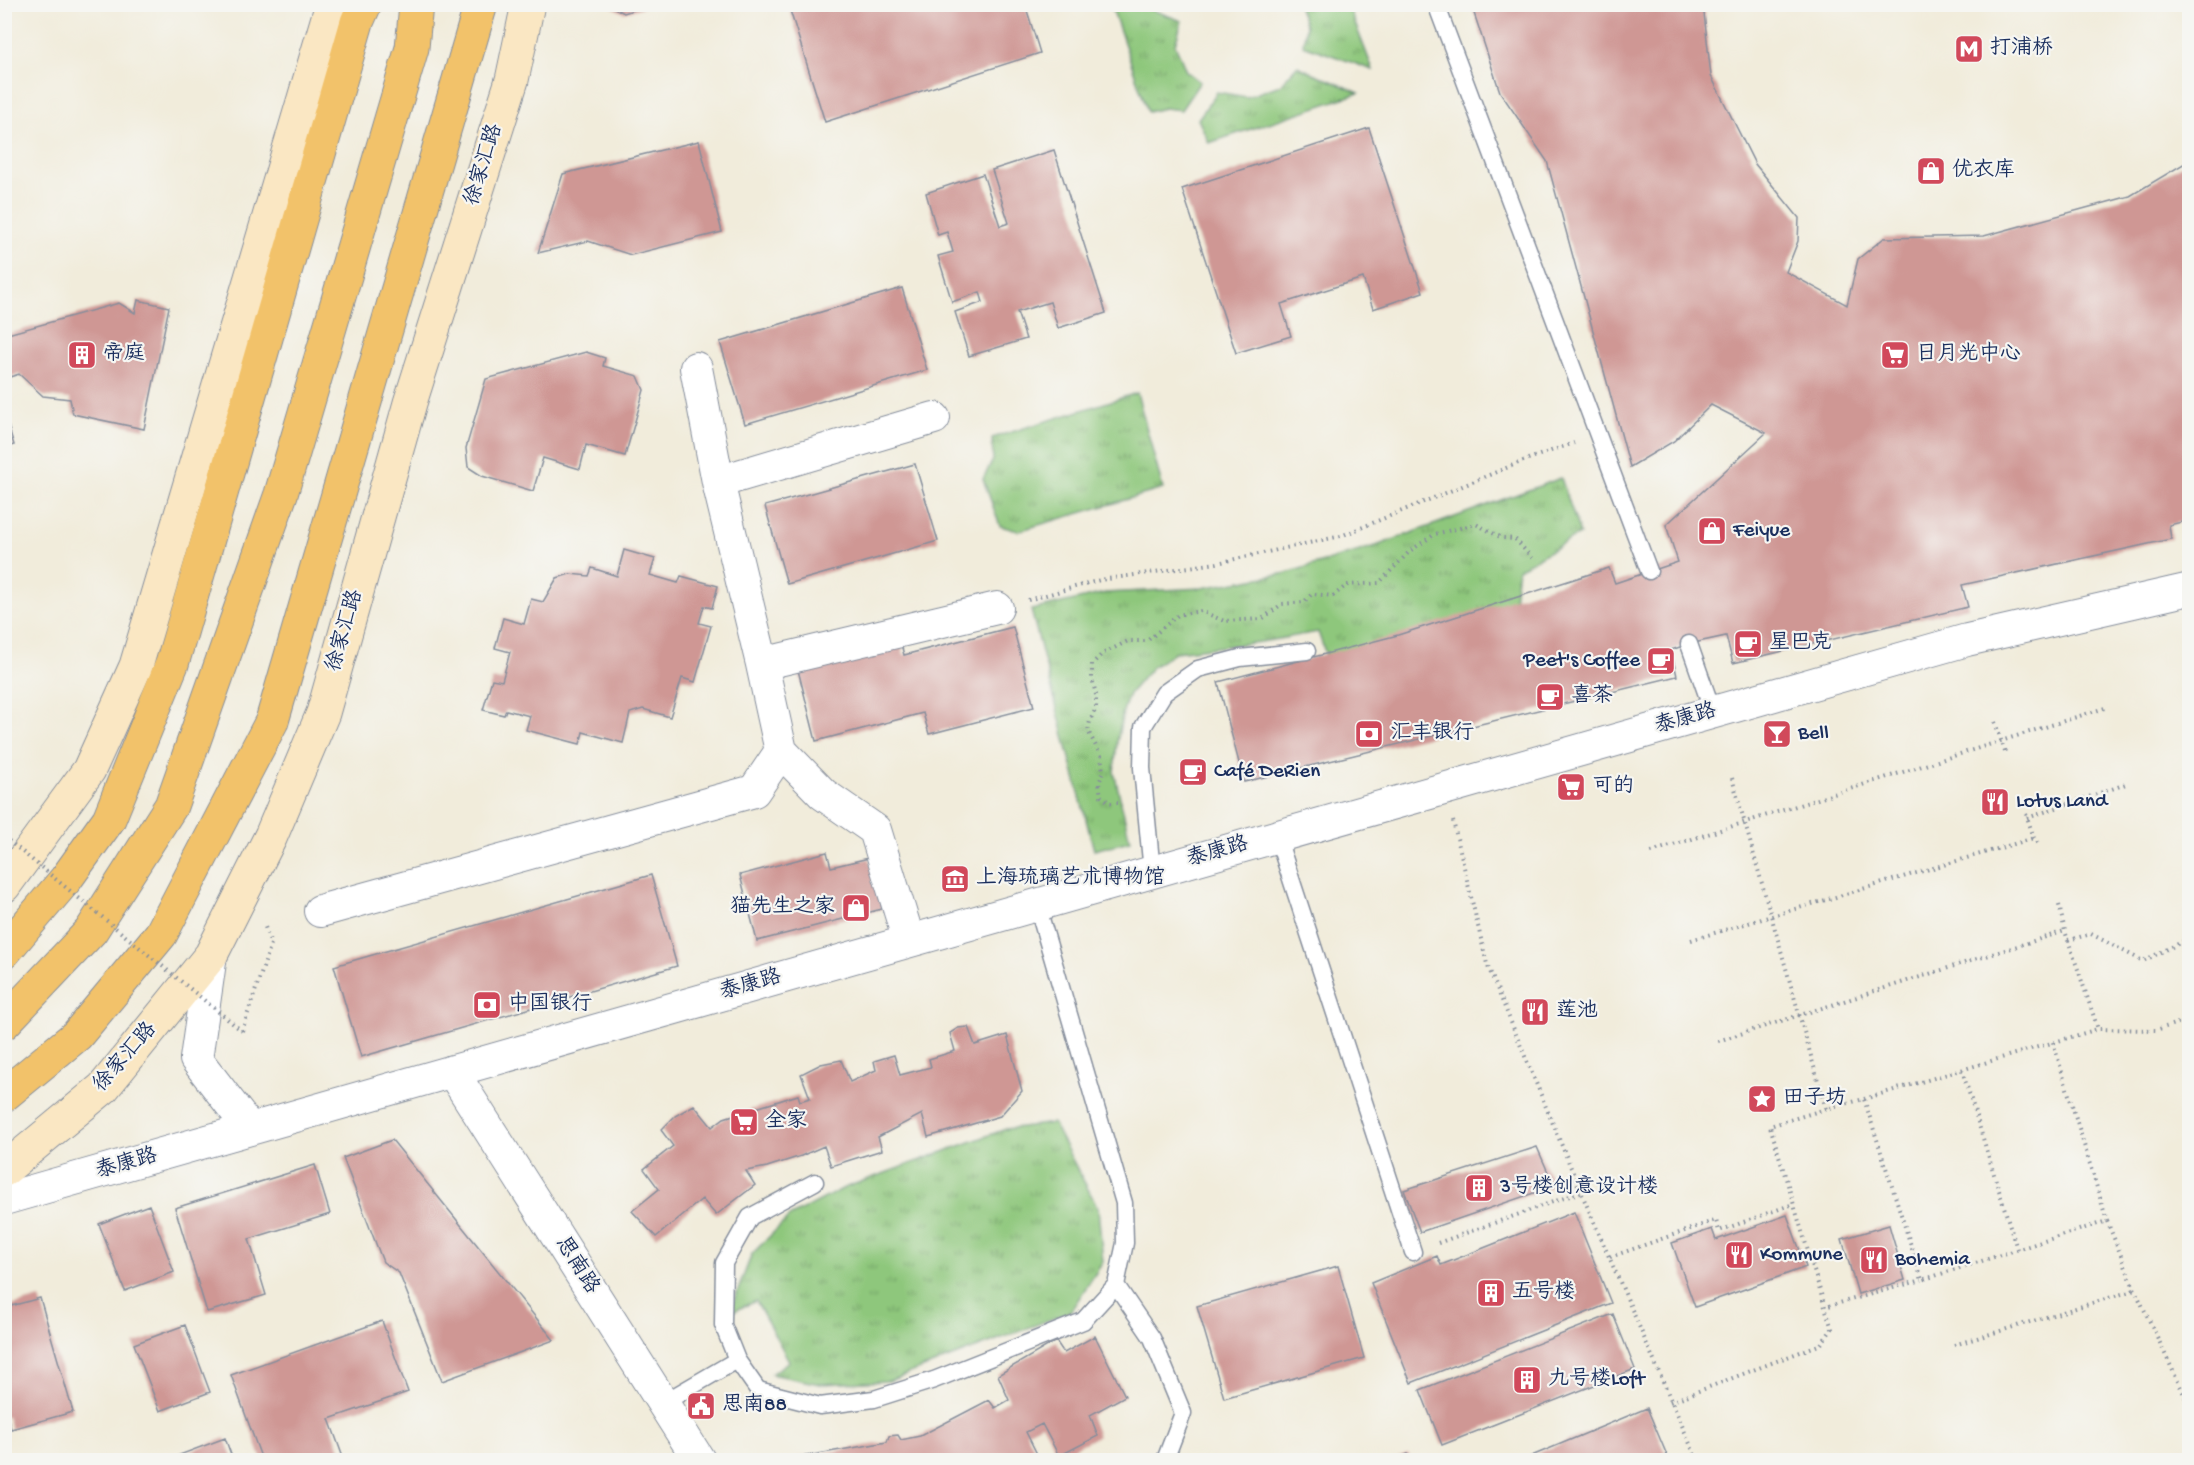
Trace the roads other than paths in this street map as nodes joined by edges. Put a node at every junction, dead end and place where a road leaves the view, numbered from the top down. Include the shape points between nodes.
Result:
1 (332, 4) edge
2 (365, 4) edge
3 (416, 4) edge
4 (481, 4) edge
5 (528, 4) edge
6 (1436, 4) edge
7 (696, 368) dead end
8 (934, 418) dead end
9 (718, 482) junction
10 (1649, 571) dead end
11 (2190, 589) edge
12 (997, 608) road end
13 (1689, 644) dead end
14 (1307, 651) dead end
15 (762, 664) junction
16 (1713, 712) junction
17 (781, 751) junction
18 (1277, 836) junction
19 (1152, 872) junction
20 (4, 886) edge
21 (1037, 905) junction
22 (320, 911) dead end
23 (909, 941) junction
24 (4, 952) edge
25 (211, 955) junction
26 (4, 1023) edge
27 (452, 1071) junction
28 (4, 1095) edge
29 (250, 1129) junction
30 (4, 1170) edge
31 (815, 1182) dead end
32 (4, 1199) edge
33 (1413, 1252) road end
34 (1116, 1285) junction
35 (737, 1360) junction
36 (663, 1403) junction
37 (699, 1461) edge
38 (1165, 1461) edge

1 - 20 main road via 136,666 89,770
2 - 24 main road via 172,664 109,819 66,879
3 - 26 main road via 412,48 281,494 171,806 91,931
4 - 28 main road via 272,721 161,934 77,1035
5 - 25 main road, 徐家汇路 via 512,80 410,403 323,713 271,836
6 - 10 lane
7 - 9 street
8 - 9 street
9 - 15 street
11 - 16 street, 泰康路 via 1966,640
12 - 15 street
13 - 16 lane
14 - 19 lane via 1240,658 1198,669 1164,693 1143,727 1142,768
15 - 17 street
16 - 18 street, 泰康路
17 - 22 street via 754,791
17 - 23 street via 823,794 875,830
18 - 19 street, 泰康路
18 - 33 lane
19 - 21 street, 泰康路
21 - 23 street, 泰康路
21 - 34 lane via 1124,1203 1125,1243
23 - 27 street, 泰康路
25 - 29 street via 196,1059
25 - 30 main road, 徐家汇路 via 103,1088
27 - 29 street, 泰康路
27 - 36 street, 思南路
29 - 32 street, 泰康路
31 - 35 lane via 750,1217 724,1263 723,1325
34 - 35 lane via 1083,1321 934,1380 874,1399 820,1406 758,1390
34 - 38 lane via 1152,1338 1183,1413
35 - 36 lane
36 - 37 street, 思南路

